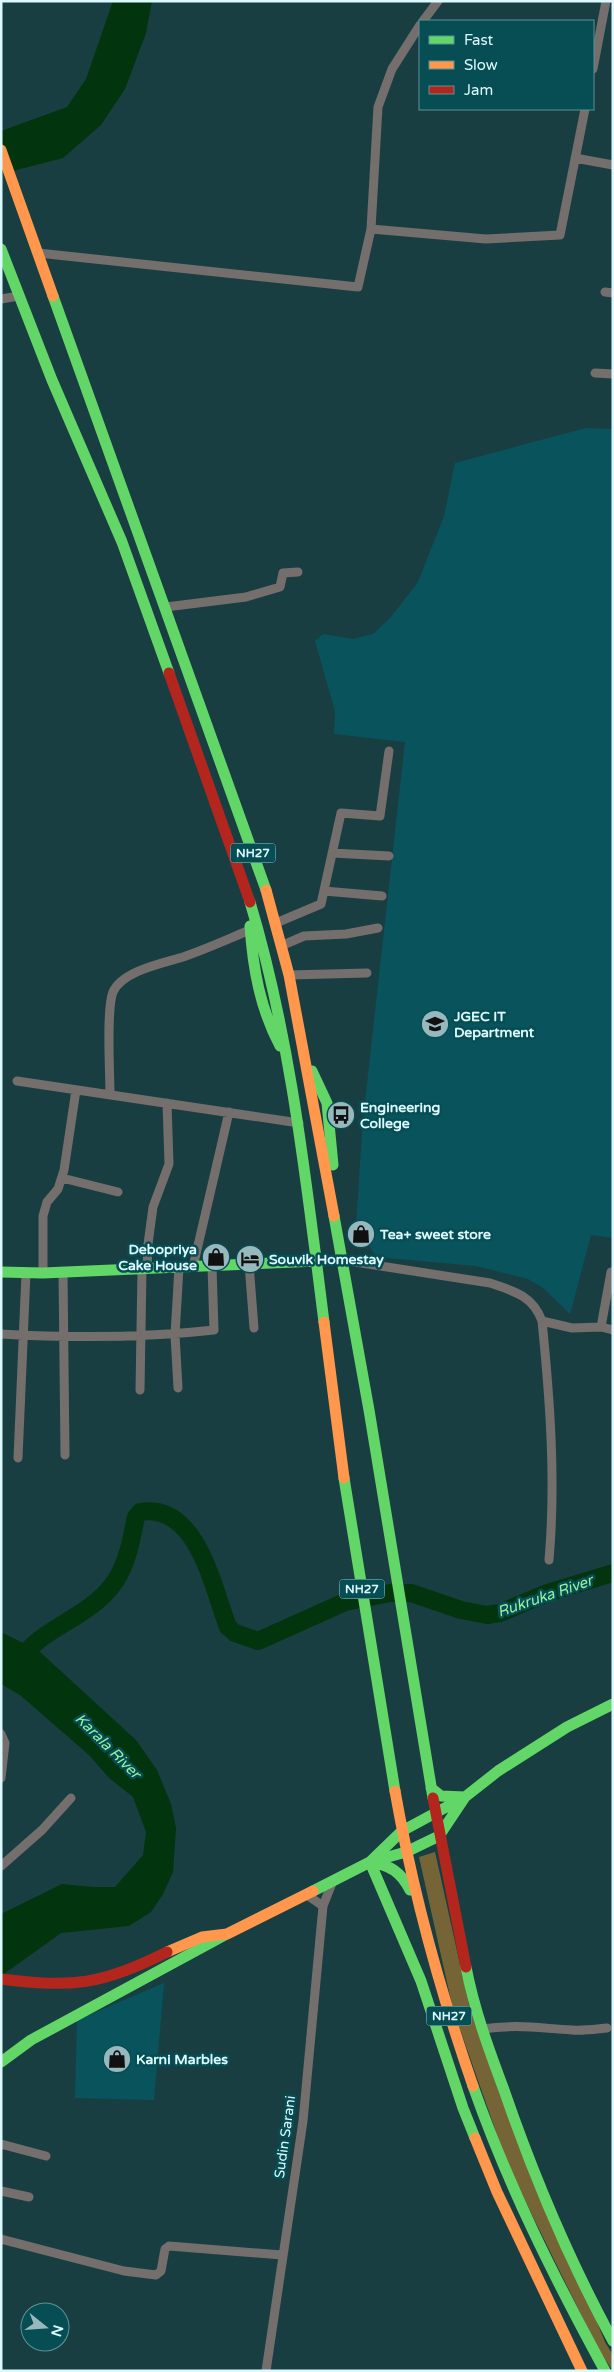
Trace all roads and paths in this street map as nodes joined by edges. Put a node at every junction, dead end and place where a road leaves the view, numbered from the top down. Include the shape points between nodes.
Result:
1 (438, 1) edge
2 (606, 1) edge
3 (424, 20) edge
4 (419, 27) edge
5 (594, 64) edge
6 (585, 110) edge
7 (1, 150) edge
8 (575, 158) junction
9 (613, 165) edge
10 (371, 229) junction
11 (1, 249) edge
12 (38, 253) junction
13 (19, 296) junction
14 (1, 299) edge
15 (595, 373) dead end
16 (613, 374) edge
17 (298, 572) dead end
18 (166, 607) junction
19 (389, 752) dead end
20 (332, 853) junction
21 (389, 856) dead end
22 (324, 891) junction
23 (248, 895) junction
24 (382, 896) dead end
25 (276, 923) junction
26 (378, 928) dead end
27 (250, 930) junction
28 (281, 946) junction
29 (367, 973) dead end
30 (289, 975) junction
31 (287, 1059) junction
32 (17, 1081) dead end
33 (76, 1090) junction
34 (110, 1094) junction
35 (167, 1103) junction
36 (228, 1112) junction
37 (299, 1123) junction
38 (62, 1178) junction
39 (118, 1192) dead end
40 (329, 1261) junction
41 (250, 1264) junction
42 (212, 1266) junction
43 (179, 1267) junction
44 (192, 1267) junction
45 (145, 1269) junction
46 (1, 1272) edge
47 (63, 1272) junction
48 (611, 1272) dead end
49 (26, 1273) junction
50 (43, 1273) junction
51 (542, 1321) junction
52 (601, 1327) junction
53 (254, 1328) dead end
54 (613, 1330) edge
55 (1, 1334) edge
56 (175, 1335) junction
57 (24, 1336) junction
58 (140, 1336) junction
59 (63, 1338) junction
60 (178, 1388) dead end
61 (140, 1390) dead end
62 (65, 1455) dead end
63 (18, 1458) dead end
64 (549, 1560) dead end
65 (613, 1704) edge
66 (1, 1734) edge
67 (1, 1778) edge
68 (431, 1788) junction
69 (465, 1797) junction
70 (71, 1798) dead end
71 (435, 1812) junction
72 (402, 1831) junction
73 (439, 1836) junction
74 (406, 1852) junction
75 (370, 1862) junction
76 (1, 1866) edge
77 (332, 1882) junction
78 (308, 1895) junction
79 (417, 1903) junction
80 (323, 1906) junction
81 (227, 1934) junction
82 (7, 1980) edge
83 (607, 2028) dead end
84 (482, 2030) junction
85 (1, 2062) edge
86 (1, 2144) edge
87 (46, 2156) dead end
88 (1, 2191) edge
89 (29, 2197) dead end
90 (1, 2239) edge
91 (282, 2255) junction
92 (613, 2341) edge
93 (266, 2371) edge
94 (582, 2371) edge
95 (605, 2371) edge

1 - 3 street
2 - 5 street
4 - 10 street via 392,69 378,107
6 - 8 street
7 - 12 main road, NH27
8 - 9 street
8 - 10 street via 560,235 486,239
10 - 12 street via 358,287
11 - 13 main road, NH27
12 - 18 main road, NH27
13 - 14 street
13 - 23 main road, NH27 via 122,542
15 - 16 street
17 - 18 street via 283,573 280,587 246,597
18 - 25 main road, NH27
19 - 20 street via 380,816 340,813
20 - 21 street
20 - 22 street
22 - 24 street
22 - 25 street via 321,904
23 - 27 main road, NH27
23 - 31 main road, NH27 via 264,948
25 - 28 main road, NH27
26 - 28 street via 346,934 304,936
27 - 31 main road, NH27 via 260,1003 270,1030
27 - 34 street via 160,963 119,983 111,1006
28 - 30 main road, NH27
29 - 30 street
30 - 40 main road, NH27 via 330,1199
31 - 37 main road, NH27
32 - 33 street
33 - 34 street
33 - 38 street
34 - 35 street
35 - 36 street
35 - 45 street via 169,1164 153,1207
36 - 37 street
36 - 44 street
37 - 40 main road, NH27
38 - 39 street
38 - 50 street via 44,1208
40 - 41 main road
40 - 51 street via 490,1283 509,1289 535,1304
40 - 68 main road, NH27 via 369,1410
40 - 72 main road, NH27 via 354,1544
41 - 42 main road
41 - 53 street
42 - 44 main road
42 - 56 street via 214,1330
43 - 44 main road
43 - 45 main road
43 - 56 street
45 - 47 main road
45 - 58 street
46 - 49 main road
47 - 50 main road
47 - 59 street
48 - 52 street
49 - 50 main road
49 - 57 street
51 - 52 street via 572,1328
51 - 64 street via 548,1381 551,1482
52 - 54 street
55 - 57 street
56 - 58 street
56 - 60 street
57 - 59 street
57 - 63 street
58 - 59 street
58 - 61 street
59 - 62 street
65 - 69 main road via 567,1727 498,1771
66 - 67 street via 5,1743
68 - 69 main road via 441,1796
68 - 71 main road, NH27
69 - 71 main road
69 - 73 main road
70 - 76 street via 42,1830
71 - 72 main road
71 - 73 main road, NH27
72 - 74 main road, NH27
72 - 75 main road
73 - 74 main road
73 - 84 main road, NH27 via 458,1935
74 - 75 main road
74 - 79 main road, NH27
75 - 77 main road
75 - 79 main road via 383,1863 397,1870
75 - 94 main road via 421,1981 463,2108 493,2183
77 - 78 main road
77 - 80 street, Sudin Sarani
78 - 80 street
78 - 81 main road
79 - 95 main road, NH27 via 449,2016 490,2135 548,2265
80 - 91 street, Sudin Sarani via 303,2121
81 - 82 main road via 199,1937 133,1968 82,1983
81 - 85 main road via 30,2040
83 - 84 street via 573,2031 508,2026
84 - 92 main road, NH27 via 532,2171 587,2293
86 - 87 street
88 - 89 street
90 - 91 street via 124,2272 156,2275 161,2271 168,2246
91 - 93 street, Sudin Sarani

